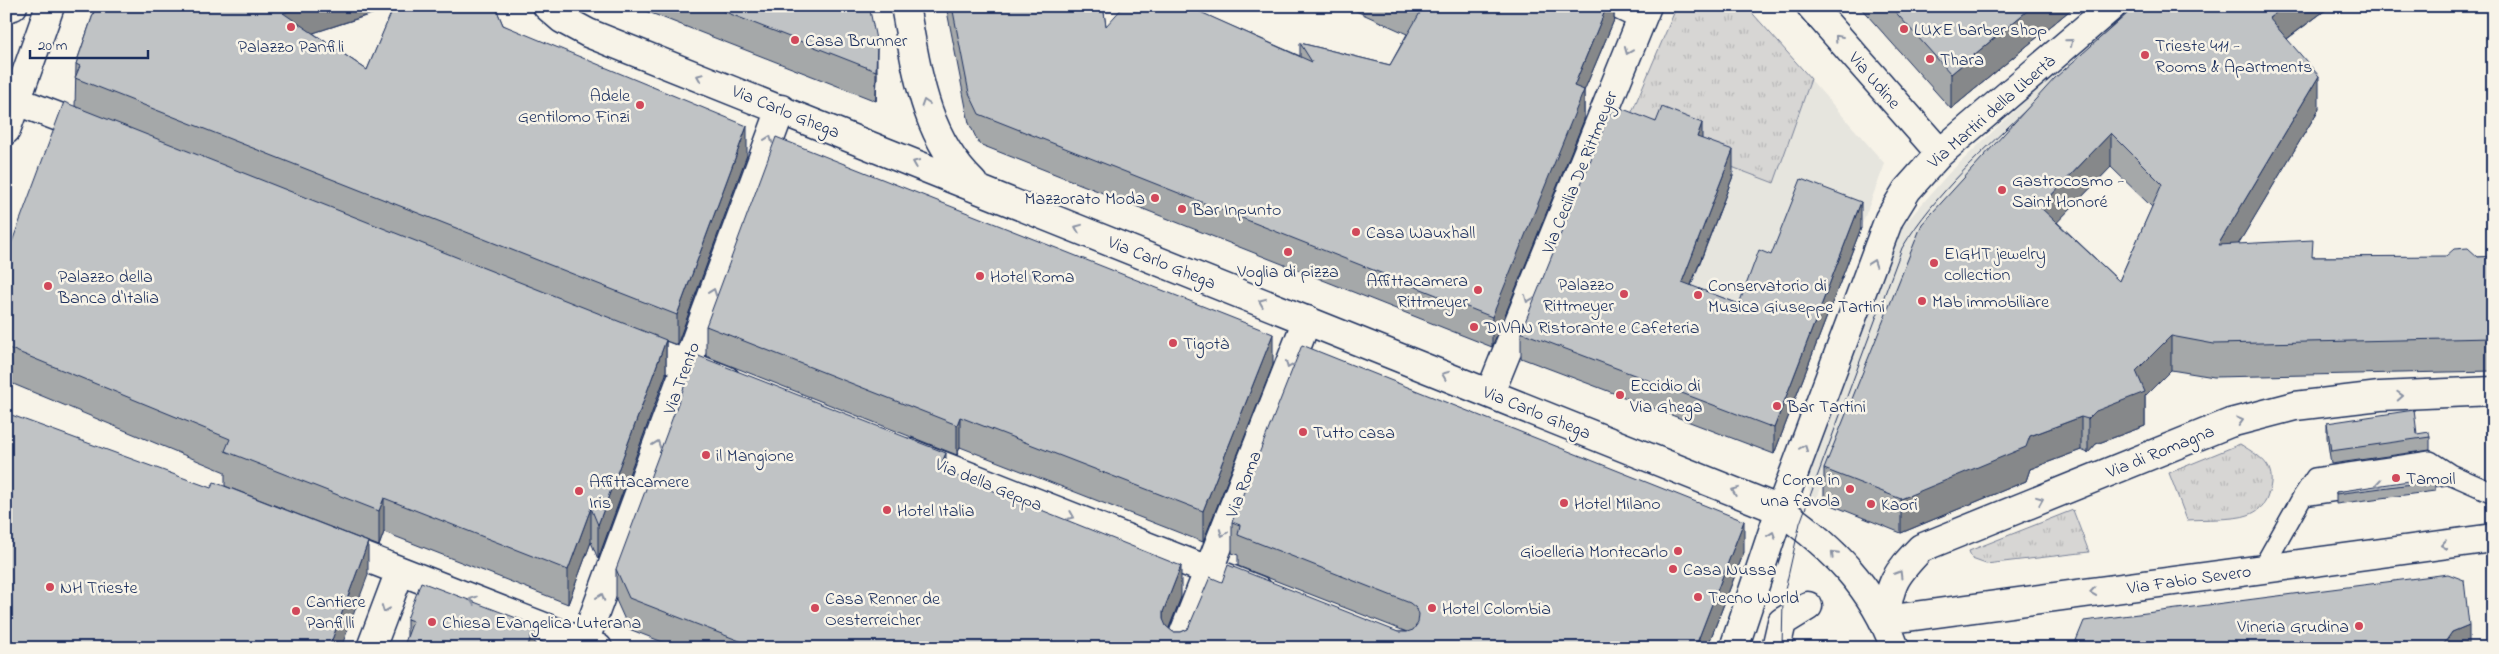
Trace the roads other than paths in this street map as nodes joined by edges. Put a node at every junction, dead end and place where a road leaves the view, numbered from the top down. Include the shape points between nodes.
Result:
1 (13, 6) edge
2 (50, 6) edge
3 (547, 6) edge
4 (905, 6) edge
5 (1811, 6) edge
6 (2112, 6) edge
7 (6, 8) edge
8 (1636, 9) edge
9 (12, 98) edge
10 (781, 109) junction
11 (6, 130) edge
12 (115, 139) edge
13 (1940, 153) junction
14 (978, 188) junction
15 (1307, 320) junction
16 (610, 334) edge
17 (686, 364) junction
18 (752, 390) edge
19 (2493, 391) edge
20 (1490, 393) junction
21 (891, 445) edge
22 (2493, 493) edge
23 (1780, 510) junction
24 (308, 535) edge
25 (2493, 538) edge
26 (2262, 569) junction
27 (1209, 570) junction
28 (400, 571) junction
29 (1277, 598) edge
30 (1808, 606) dead end
31 (1885, 620) junction
32 (1774, 629) edge
33 (588, 646) edge
34 (371, 648) edge
35 (1178, 648) edge
36 (1734, 648) edge
37 (1794, 648) edge
38 (1895, 648) edge

1 - 7 main road
2 - 9 main road
10 -> 3 main road, Via Carlo Ghega via 588,33 562,19
14 -> 4 main road via 958,169 930,118 922,96
13 -> 5 main road, Via Udine
13 -> 6 main road, Via Martiri della Libertà
8 -> 20 main road, Via Cecilia De Rittmeyer
9 - 11 main road
9 - 12 main road
14 -> 10 main road, Via Carlo Ghega
17 -> 10 main road, Via Trento
23 -> 13 main road, Via Martiri della Libertà via 1889,219 1907,190
15 -> 14 main road, Via Carlo Ghega
20 -> 15 main road, Via Carlo Ghega
15 -> 27 main road, Via Roma
16 - 17 main road
17 - 18 main road
33 -> 17 main road, Via Trento
31 -> 19 main road, Via di Romagna via 1889,595 1899,571 1921,548 2230,423 2295,406 2380,396
23 -> 20 main road, Via Carlo Ghega
21 -> 27 main road, Via della Geppa
22 -> 26 lane via 2450,474 2303,496
31 -> 23 main road, Via Carlo Ghega via 1865,588 1846,566
36 -> 23 main road, Via Martiri della Libertà
24 - 28 main road
25 -> 26 main road, Via Fabio Severo
26 -> 31 main road, Via Fabio Severo
27 - 29 main road, Via della Geppa
27 - 35 main road, Via Roma
33 -> 28 main road
28 -> 34 main road
30 - 32 main road
31 - 38 main road, Via Carlo Ghega
32 - 37 main road

